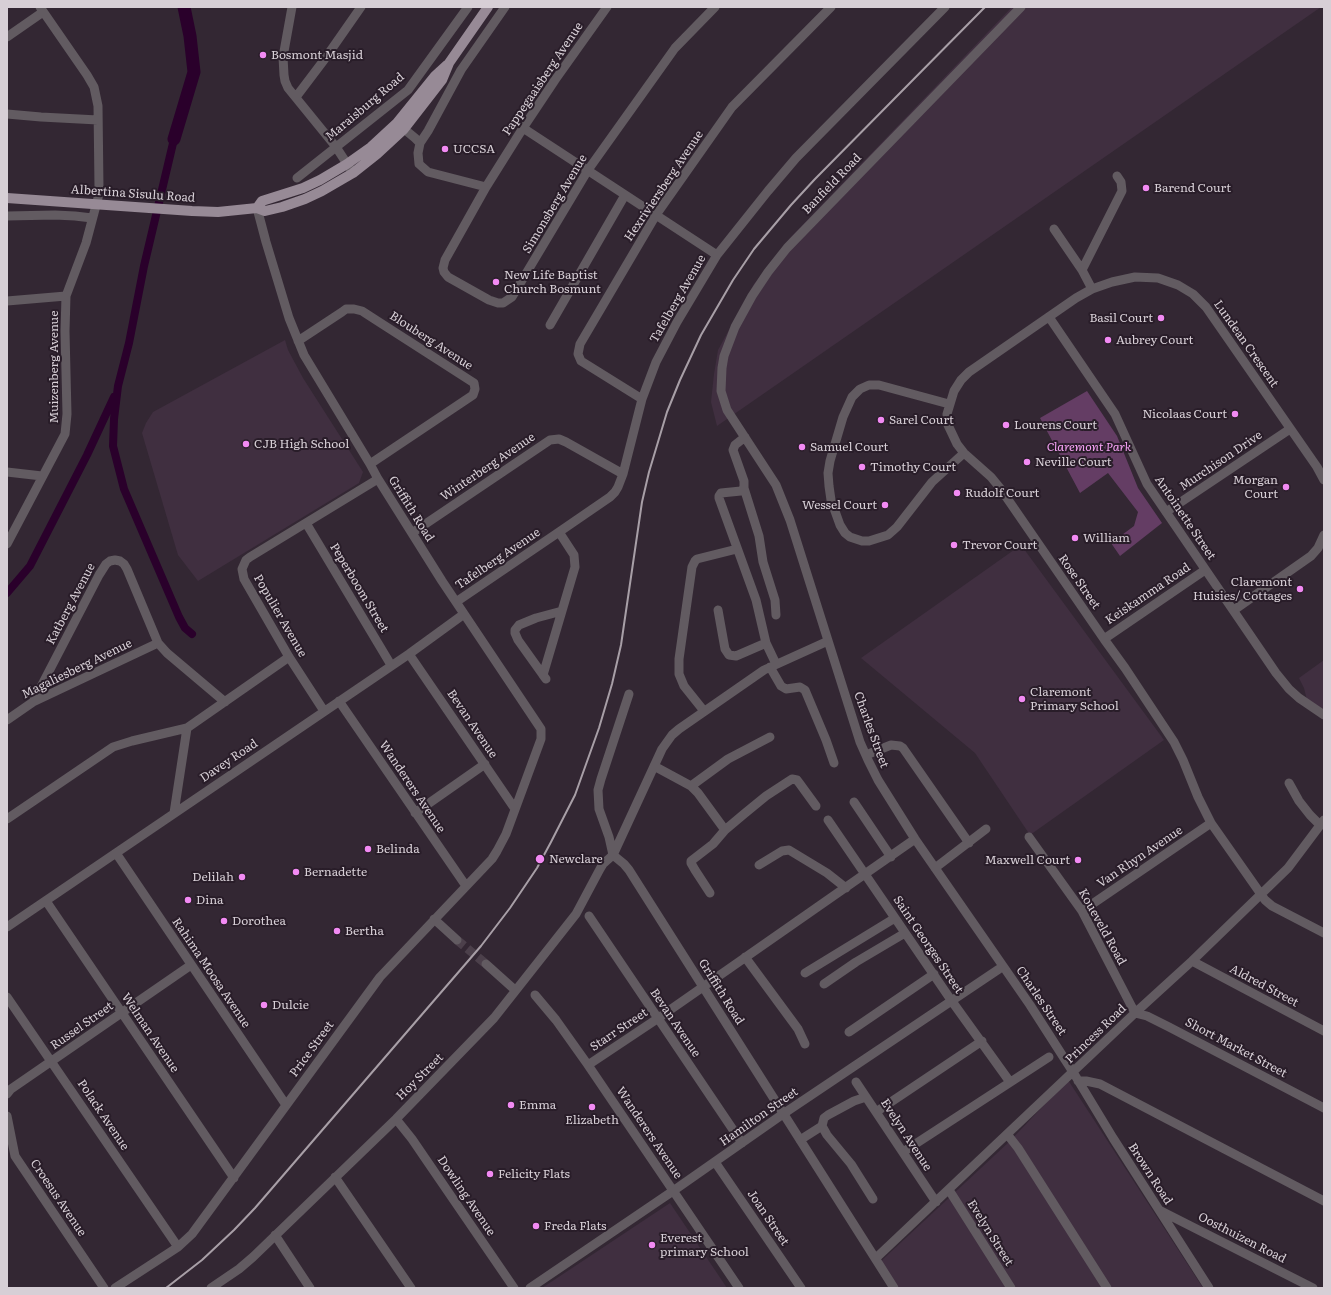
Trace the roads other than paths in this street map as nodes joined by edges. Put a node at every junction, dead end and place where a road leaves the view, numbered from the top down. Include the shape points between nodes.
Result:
1 (292, 7) edge
2 (361, 7) edge
3 (468, 7) edge
4 (488, 7) edge
5 (505, 7) edge
6 (607, 7) edge
7 (715, 7) edge
8 (831, 7) edge
9 (945, 7) edge
10 (1021, 7) edge
11 (42, 9) edge
12 (7, 37) edge
13 (296, 97) junction
14 (7, 114) edge
15 (98, 120) junction
16 (401, 126) junction
17 (523, 128) junction
18 (420, 143) junction
19 (336, 147) junction
20 (350, 168) junction
21 (588, 170) junction
22 (1117, 176) dead end
23 (297, 178) dead end
24 (486, 187) junction
25 (625, 195) junction
26 (7, 198) edge
27 (96, 205) junction
28 (257, 208) junction
29 (656, 215) junction
30 (7, 216) edge
31 (92, 218) junction
32 (1054, 229) dead end
33 (717, 255) junction
34 (1082, 270) junction
35 (1092, 289) junction
36 (66, 296) junction
37 (7, 301) edge
38 (1049, 317) junction
39 (550, 325) dead end
40 (298, 341) junction
41 (642, 399) junction
42 (949, 404) junction
43 (727, 410) joint
44 (1290, 429) junction
45 (745, 437) junction
46 (964, 453) junction
47 (370, 464) junction
48 (7, 472) edge
49 (623, 474) junction
50 (42, 476) junction
51 (378, 479) junction
52 (1324, 480) edge
53 (744, 488) junction
54 (1166, 512) junction
55 (306, 523) junction
56 (559, 532) junction
57 (412, 533) junction
58 (1324, 535) edge
59 (7, 544) edge
60 (737, 549) junction
61 (1205, 570) junction
62 (456, 602) junction
63 (718, 610) dead end
64 (1234, 610) junction
65 (562, 611) junction
66 (464, 614) junction
67 (776, 615) dead end
68 (1104, 639) junction
69 (828, 641) junction
70 (766, 642) junction
71 (158, 643) junction
72 (409, 654) junction
73 (289, 657) junction
74 (391, 665) junction
75 (773, 665) junction
76 (629, 694) dead end
77 (33, 702) junction
78 (225, 702) junction
79 (339, 702) junction
80 (324, 711) junction
81 (704, 711) junction
82 (1324, 715) edge
83 (7, 720) edge
84 (187, 728) junction
85 (770, 737) dead end
86 (866, 755) junction
87 (834, 763) dead end
88 (484, 764) junction
89 (654, 766) junction
90 (1288, 783) dead end
91 (691, 786) junction
92 (854, 802) dead end
93 (816, 806) dead end
94 (515, 809) junction
95 (174, 813) junction
96 (414, 813) junction
97 (7, 819) edge
98 (828, 820) dead end
99 (1211, 823) junction
100 (1322, 823) edge
101 (986, 829) dead end
102 (725, 830) junction
103 (1029, 837) dead end
104 (915, 839) junction
105 (968, 842) junction
106 (116, 853) junction
107 (613, 855) junction
108 (891, 856) junction
109 (759, 866) dead end
110 (935, 868) junction
111 (865, 874) junction
112 (466, 886) junction
113 (846, 888) junction
114 (710, 893) dead end
115 (1261, 894) junction
116 (46, 901) junction
117 (1082, 911) junction
118 (589, 916) dead end
119 (895, 918) junction
120 (434, 919) junction
121 (7, 927) edge
122 (905, 933) junction
123 (1324, 933) edge
124 (457, 940) tunnel mouth
125 (745, 957) junction
126 (1192, 961) junction
127 (486, 964) tunnel mouth
128 (191, 965) junction
129 (1002, 967) junction
130 (805, 973) dead end
131 (934, 974) junction
132 (824, 984) dead end
133 (702, 986) junction
134 (515, 990) junction
135 (535, 995) dead end
136 (7, 996) edge
137 (951, 1000) junction
138 (121, 1013) junction
139 (1135, 1013) junction
140 (657, 1019) junction
141 (1324, 1031) edge
142 (849, 1032) dead end
143 (982, 1041) junction
144 (805, 1044) dead end
145 (1049, 1057) dead end
146 (52, 1061) junction
147 (588, 1065) junction
148 (1073, 1072) junction
149 (1078, 1081) junction
150 (856, 1082) dead end
151 (1010, 1082) junction
152 (7, 1094) edge
153 (866, 1097) junction
154 (286, 1105) junction
155 (1324, 1108) edge
156 (876, 1112) junction
157 (783, 1114) junction
158 (7, 1116) edge
159 (396, 1119) junction
160 (822, 1126) junction
161 (1007, 1134) junction
162 (800, 1140) junction
163 (742, 1143) junction
164 (903, 1152) junction
165 (715, 1162) junction
166 (335, 1177) junction
167 (234, 1178) junction
168 (949, 1190) junction
169 (673, 1191) junction
170 (873, 1199) dead end
171 (1324, 1201) edge
172 (936, 1202) junction
173 (1159, 1210) junction
174 (275, 1235) junction
175 (178, 1247) junction
176 (876, 1258) junction
177 (892, 1287) edge
178 (104, 1288) edge
179 (115, 1288) edge
180 (211, 1288) edge
181 (310, 1288) edge
182 (411, 1288) edge
183 (514, 1288) edge
184 (530, 1288) edge
185 (739, 1288) edge
186 (801, 1288) edge
187 (1011, 1288) edge
188 (1107, 1288) edge
189 (1210, 1288) edge
190 (1313, 1288) edge

1 - 13 street via 283,65 285,81
2 - 13 street
3 - 19 street, Maraisburg Road via 408,90
4 - 16 main road, Albertina Sisulu Road via 449,63 442,80
5 - 18 street via 461,70
6 - 17 street, Pappegaaisberg Avenue
7 - 21 street, Simonsberg Avenue via 675,48
8 - 29 street, Hexriviersberg Avenue via 732,107
9 - 33 street, Tafelberg Avenue via 796,158
10 - 43 street, Banfield Road via 800,234 768,272 735,327 724,356 720,391
11 - 12 street
11 - 15 street, Muizenberg Avenue via 88,75 94,87
13 - 19 street
14 - 15 street
15 - 27 street, Muizenberg Avenue via 100,175
16 - 18 street
16 - 20 main road, Albertina Sisulu Road via 371,147
17 - 21 street
17 - 24 street, Pappegaaisberg Avenue
18 - 24 street via 419,164 428,172
19 - 20 street
19 - 23 street, Maraisburg Road
20 - 28 main road, Albertina Sisulu Road via 262,201
21 - 24 street, Simonsberg Avenue via 519,287 503,304 489,300 450,279 443,268
21 - 25 street
22 - 34 street via 1122,191
25 - 29 street
25 - 39 street
26 - 27 main road, Albertina Sisulu Road
27 - 28 main road, Albertina Sisulu Road via 218,212
27 - 31 street, Muizenberg Avenue
28 - 40 street, Griffith Road via 273,268
29 - 33 street
29 - 41 street, Hexriviersberg Avenue via 578,350 581,360
30 - 31 street via 55,215
31 - 36 street, Muizenberg Avenue
32 - 34 street
33 - 41 street, Tafelberg Avenue via 665,344
34 - 35 street
35 - 38 street, Lundean Crescent
35 - 44 street, Lundean Crescent via 1134,277 1158,278 1193,294 1206,307
36 - 37 street
36 - 50 street, Muizenberg Avenue via 66,429
38 - 42 street, Rose Street via 969,372 954,391
38 - 54 street, Antoinette Street via 1115,414 1141,472
40 - 47 street, Griffith Road via 309,364
40 - 47 street, Blouberg Avenue via 342,312 354,309 362,311 474,384 472,395
41 - 49 street, Tafelberg Avenue
42 - 46 street, Rose Street via 948,425
42 - 46 street via 879,385 869,385 852,397 842,417 828,473 831,500 845,533 862,541 888,535 932,482
43 - 45 street, Charles Street
44 - 52 street, Lundean Crescent
44 - 54 street, Murchison Drive
45 - 53 street via 733,450
45 - 69 street, Charles Street via 783,502
46 - 68 street, Rose Street via 991,476
47 - 51 street, Griffith Road
48 - 50 street
49 - 56 street, Tafelberg Avenue via 618,487 610,497
49 - 57 street, Winterberg Avenue via 566,442 559,439 550,440
50 - 59 street, Muizenberg Avenue
51 - 55 street, Populier Avenue
51 - 57 street, Griffith Road
53 - 60 street via 721,493 719,496
53 - 67 street via 759,536 763,562 775,600
54 - 61 street, Antoinette Street
55 - 73 street, Populier Avenue via 250,557 242,569 244,579
55 - 74 street, Peperboom Street
56 - 62 street, Tafelberg Avenue
56 - 65 street via 575,560
57 - 62 street, Griffith Road
58 - 64 street via 1311,556
60 - 70 street via 756,600
60 - 81 street via 697,559 692,567 679,674 684,686
61 - 64 street, Antoinette Street
61 - 68 street, Keiskamma Road
62 - 66 street, Griffith Road
63 - 70 street via 725,649 729,655 736,656
64 - 82 street, Antoinette Street via 1282,681 1299,698
65 - 65 street via 536,618 519,625 515,630 518,640 545,677
66 - 72 street, Davey Road
66 - 94 street, Griffith Road via 541,730 540,745
68 - 99 street, Rose Street via 1174,742
69 - 75 street, Hoy Street
69 - 86 street, Charles Street
70 - 75 street
71 - 77 street, Magaliesberg Avenue
71 - 77 street, Katberg Avenue via 124,564 120,561 110,561 99,574
71 - 78 street, Katberg Avenue
72 - 74 street, Davey Road
72 - 88 street, Bevan Avenue
73 - 78 street
73 - 80 street, Populier Avenue
74 - 79 street, Davey Road
75 - 81 street, Hoy Street
75 - 87 street via 781,686 786,689 800,687 805,690
76 - 107 street via 598,790 599,809
77 - 83 street, Magaliesberg Avenue
78 - 84 street
79 - 80 street, Davey Road
79 - 96 street, Wanderers Avenue
80 - 95 street, Davey Road
81 - 89 street, Hoy Street via 672,735
84 - 95 street
84 - 97 street via 113,747
85 - 91 street via 728,759
86 - 104 street, Charles Street via 878,780
86 - 105 street via 891,745 903,748
88 - 94 street, Bevan Avenue
88 - 96 street
89 - 91 street
89 - 107 street, Hoy Street
90 - 100 street via 1306,810
91 - 102 street
92 - 108 street
93 - 102 street via 797,780 792,779 766,796
94 - 112 street, Price Street via 506,834 492,859
95 - 106 street, Davey Road
96 - 112 street, Wanderers Avenue
98 - 111 street, Saint Georges Street
99 - 115 street, Rose Street
99 - 117 street, Van Rhyn Avenue
100 - 115 street, Princess Road via 1294,861
101 - 105 street
102 - 114 street via 713,844 691,860
103 - 117 street, Koueveld Road
104 - 108 street, Starr Street
104 - 110 street, Charles Street
105 - 110 street
106 - 116 street, Davey Road
106 - 128 street, Rahima Moosa Avenue
107 - 133 street, Griffith Road via 629,870
107 - 134 street, Hoy Street via 600,869 576,914
108 - 111 street, Starr Street
109 - 113 street via 782,851 789,850
110 - 129 street, Charles Street
111 - 113 street, Starr Street
111 - 119 street, Saint Georges Street
112 - 120 street, Price Street
113 - 125 street, Starr Street
115 - 123 street, Rose Street via 1272,906
115 - 126 street, Princess Road
116 - 121 street, Davey Road
116 - 138 street, Welman Avenue
117 - 139 street, Koueveld Road
118 - 140 street, Bevan Avenue
119 - 122 street, Saint Georges Street
119 - 130 street
120 - 124 street
120 - 154 street, Price Street via 380,977
122 - 131 street, Saint Georges Street
122 - 132 street
125 - 133 street, Starr Street
125 - 144 street via 798,1029
126 - 139 street, Princess Road
126 - 141 street, Aldred Street
127 - 134 street
128 - 138 street, Russel Street
128 - 154 street, Rahima Moosa Avenue
129 - 137 street, Hamilton Street
129 - 148 street, Charles Street
131 - 137 street, Saint Georges Street
131 - 142 street
133 - 140 street, Starr Street
133 - 157 street, Griffith Road
134 - 159 street, Hoy Street via 488,1025
135 - 147 street, Wanderers Avenue
136 - 146 street, Polack Avenue
137 - 143 street, Saint Georges Street
137 - 157 street, Hamilton Street
138 - 146 street, Russel Street
138 - 167 street, Welman Avenue
139 - 148 street, Princess Road
139 - 155 street, Short Market Street via 1148,1016
140 - 147 street, Starr Street
140 - 163 street, Bevan Avenue
143 - 151 street, Saint Georges Street
143 - 156 street
145 - 151 street
146 - 152 street, Russel Street
146 - 175 street, Polack Avenue
147 - 169 street, Wanderers Avenue
148 - 149 street, Brown Road
148 - 161 street, Princess Road
149 - 171 street via 1100,1084
149 - 173 street, Brown Road
150 - 153 street, Evelyn Avenue
151 - 164 street
153 - 156 street, Evelyn Avenue
153 - 160 street via 828,1115 824,1118
154 - 167 street, Price Street
156 - 164 street, Evelyn Avenue
157 - 162 street, Griffith Road
157 - 163 street, Hamilton Street
158 - 178 street, Croesus Avenue via 18,1162
159 - 166 street, Hoy Street
159 - 183 street, Dowling Avenue
160 - 162 street
160 - 170 street via 851,1164
161 - 168 street, Princess Road
161 - 188 street
162 - 176 street, Griffith Road
163 - 165 street, Hamilton Street
164 - 172 street, Evelyn Avenue
165 - 169 street, Hamilton Street
165 - 186 street, Joan Street
166 - 174 street, Hoy Street
166 - 182 street
167 - 175 street, Price Street via 192,1234
168 - 172 street, Princess Road
168 - 187 street, Evelyn Street
169 - 184 street, Hamilton Street
169 - 185 street, Wanderers Avenue
172 - 176 street, Princess Road
173 - 189 street, Brown Road
173 - 190 street, Oosthuizen Road
174 - 180 street, Hoy Street via 239,1269
174 - 181 street
175 - 179 street, Price Street
176 - 177 street, Griffith Road

